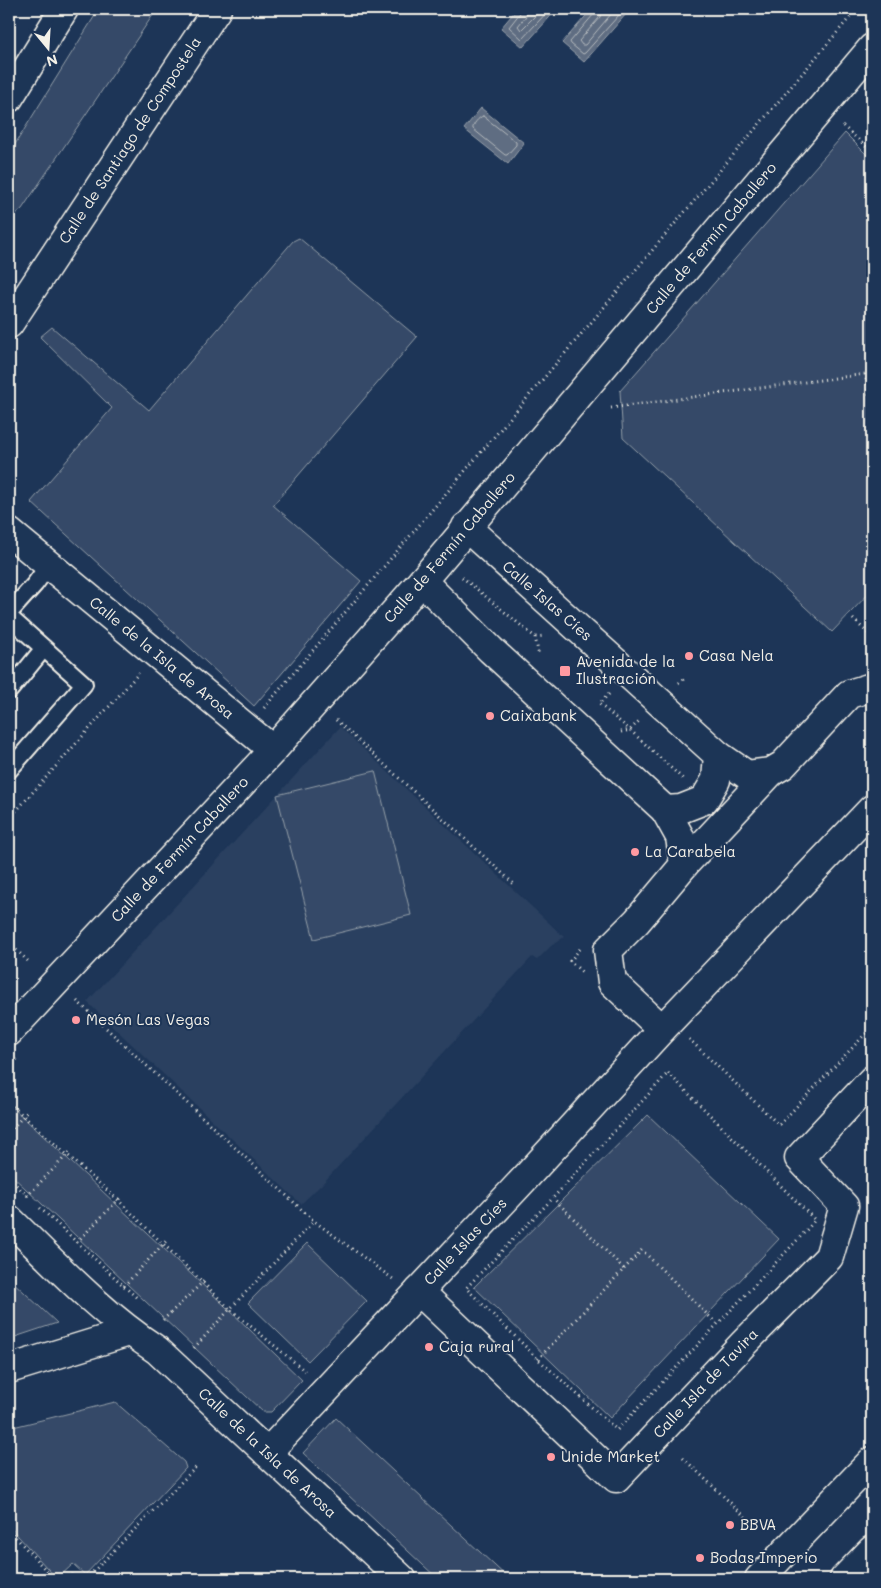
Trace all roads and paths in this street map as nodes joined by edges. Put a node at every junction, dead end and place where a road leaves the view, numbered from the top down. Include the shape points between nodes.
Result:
1 (64, 9) edge
2 (217, 9) edge
3 (857, 9) edge
4 (872, 48) edge
5 (9, 98) edge
6 (842, 125) dead end
7 (872, 152) edge
8 (43, 271) junction
9 (9, 294) edge
10 (9, 324) edge
11 (872, 366) edge
12 (865, 374) junction
13 (872, 407) edge
14 (611, 408) dead end
15 (466, 528) junction
16 (9, 532) edge
17 (48, 566) junction
18 (422, 581) junction
19 (9, 613) edge
20 (9, 617) edge
21 (853, 618) dead end
22 (872, 637) edge
23 (44, 648) junction
24 (143, 669) dead end
25 (872, 687) edge
26 (9, 691) edge
27 (616, 699) dead end
28 (333, 717) dead end
29 (247, 728) junction
30 (273, 750) junction
31 (718, 755) junction
32 (9, 770) edge
33 (771, 772) junction
34 (684, 780) dead end
35 (872, 809) edge
36 (665, 810) junction
37 (9, 819) edge
38 (684, 865) junction
39 (514, 884) dead end
40 (9, 943) edge
41 (583, 946) dead end
42 (570, 961) dead end
43 (30, 963) dead end
44 (73, 997) dead end
45 (872, 1027) edge
46 (9, 1032) edge
47 (673, 1032) junction
48 (872, 1080) edge
49 (9, 1103) edge
50 (27, 1112) dead end
51 (23, 1116) junction
52 (9, 1132) edge
53 (69, 1153) junction
54 (28, 1196) dead end
55 (553, 1198) junction
56 (119, 1199) junction
57 (9, 1219) edge
58 (314, 1221) junction
59 (166, 1241) dead end
60 (77, 1242) dead end
61 (163, 1245) junction
62 (624, 1269) junction
63 (206, 1279) dead end
64 (202, 1282) junction
65 (124, 1286) dead end
66 (409, 1287) junction
67 (230, 1309) junction
68 (161, 1321) dead end
69 (716, 1323) junction
70 (130, 1332) junction
71 (192, 1350) dead end
72 (538, 1359) junction
73 (9, 1369) edge
74 (311, 1376) dead end
75 (267, 1453) junction
76 (683, 1458) dead end
77 (872, 1461) edge
78 (197, 1466) dead end
79 (755, 1526) dead end
80 (9, 1530) edge
81 (872, 1550) edge
82 (54, 1579) edge
83 (68, 1579) edge
84 (79, 1579) edge
85 (86, 1579) edge
86 (402, 1579) edge
87 (759, 1579) edge
88 (844, 1579) edge

1 - 5 main road
2 - 8 main road, Calle de Santiago de Compostela
3 - 29 path
4 - 15 main road, Calle de Fermín Caballero
6 - 7 path
8 - 9 main road, Calle de Santiago de Compostela
8 - 10 main road, Calle de Santiago de Compostela
11 - 12 path
12 - 13 path
12 - 14 path
15 - 18 main road, Calle de Fermín Caballero
15 - 31 main road, Calle Islas Cíes
16 - 17 main road, Calle de la Isla de Arosa
17 - 19 lane
17 - 29 main road, Calle de la Isla de Arosa
18 - 30 main road, Calle de Fermín Caballero
18 - 36 main road via 491,650
20 - 23 lane
21 - 22 path
23 - 26 lane
23 - 32 lane via 84,684
24 - 37 path
25 - 33 main road via 849,694 783,765
27 - 34 path via 609,694 599,704
28 - 39 path
29 - 30 main road, Calle de la Isla de Arosa
30 - 46 main road, Calle de Fermín Caballero
31 - 33 main road, Calle Islas Cíes via 747,775
31 - 36 main road via 716,780 704,800 681,809
33 - 38 main road
35 - 47 main road, Calle Islas Cíes
36 - 38 main road via 680,836
38 - 47 main road via 608,950 612,982
40 - 43 path
41 - 42 path
44 - 58 path
45 - 47 path via 779,1125
47 - 66 main road, Calle Islas Cíes
48 - 66 main road, Calle Isla de Tavira via 799,1158 844,1206 829,1257 616,1478
49 - 51 path
50 - 51 path
51 - 52 path
51 - 53 path
53 - 54 path
53 - 56 path
55 - 62 path
55 - 69 path via 668,1073 815,1220
55 - 72 path via 466,1288
56 - 60 path
56 - 61 path
57 - 70 main road, Calle de la Isla de Arosa
58 - 66 path
58 - 67 path
59 - 61 path
61 - 64 path
61 - 65 path
62 - 69 path via 642,1250
62 - 72 path
63 - 64 path
64 - 67 path
64 - 68 path
66 - 75 main road, Calle Islas Cíes
67 - 71 path
67 - 74 path
69 - 72 path via 616,1430
70 - 73 main road
70 - 75 main road, Calle de la Isla de Arosa via 158,1350
75 - 86 main road, Calle de la Isla de Arosa
76 - 79 path
77 - 87 main road
78 - 85 path
80 - 82 path
81 - 88 main road
83 - 84 path via 74,1574

